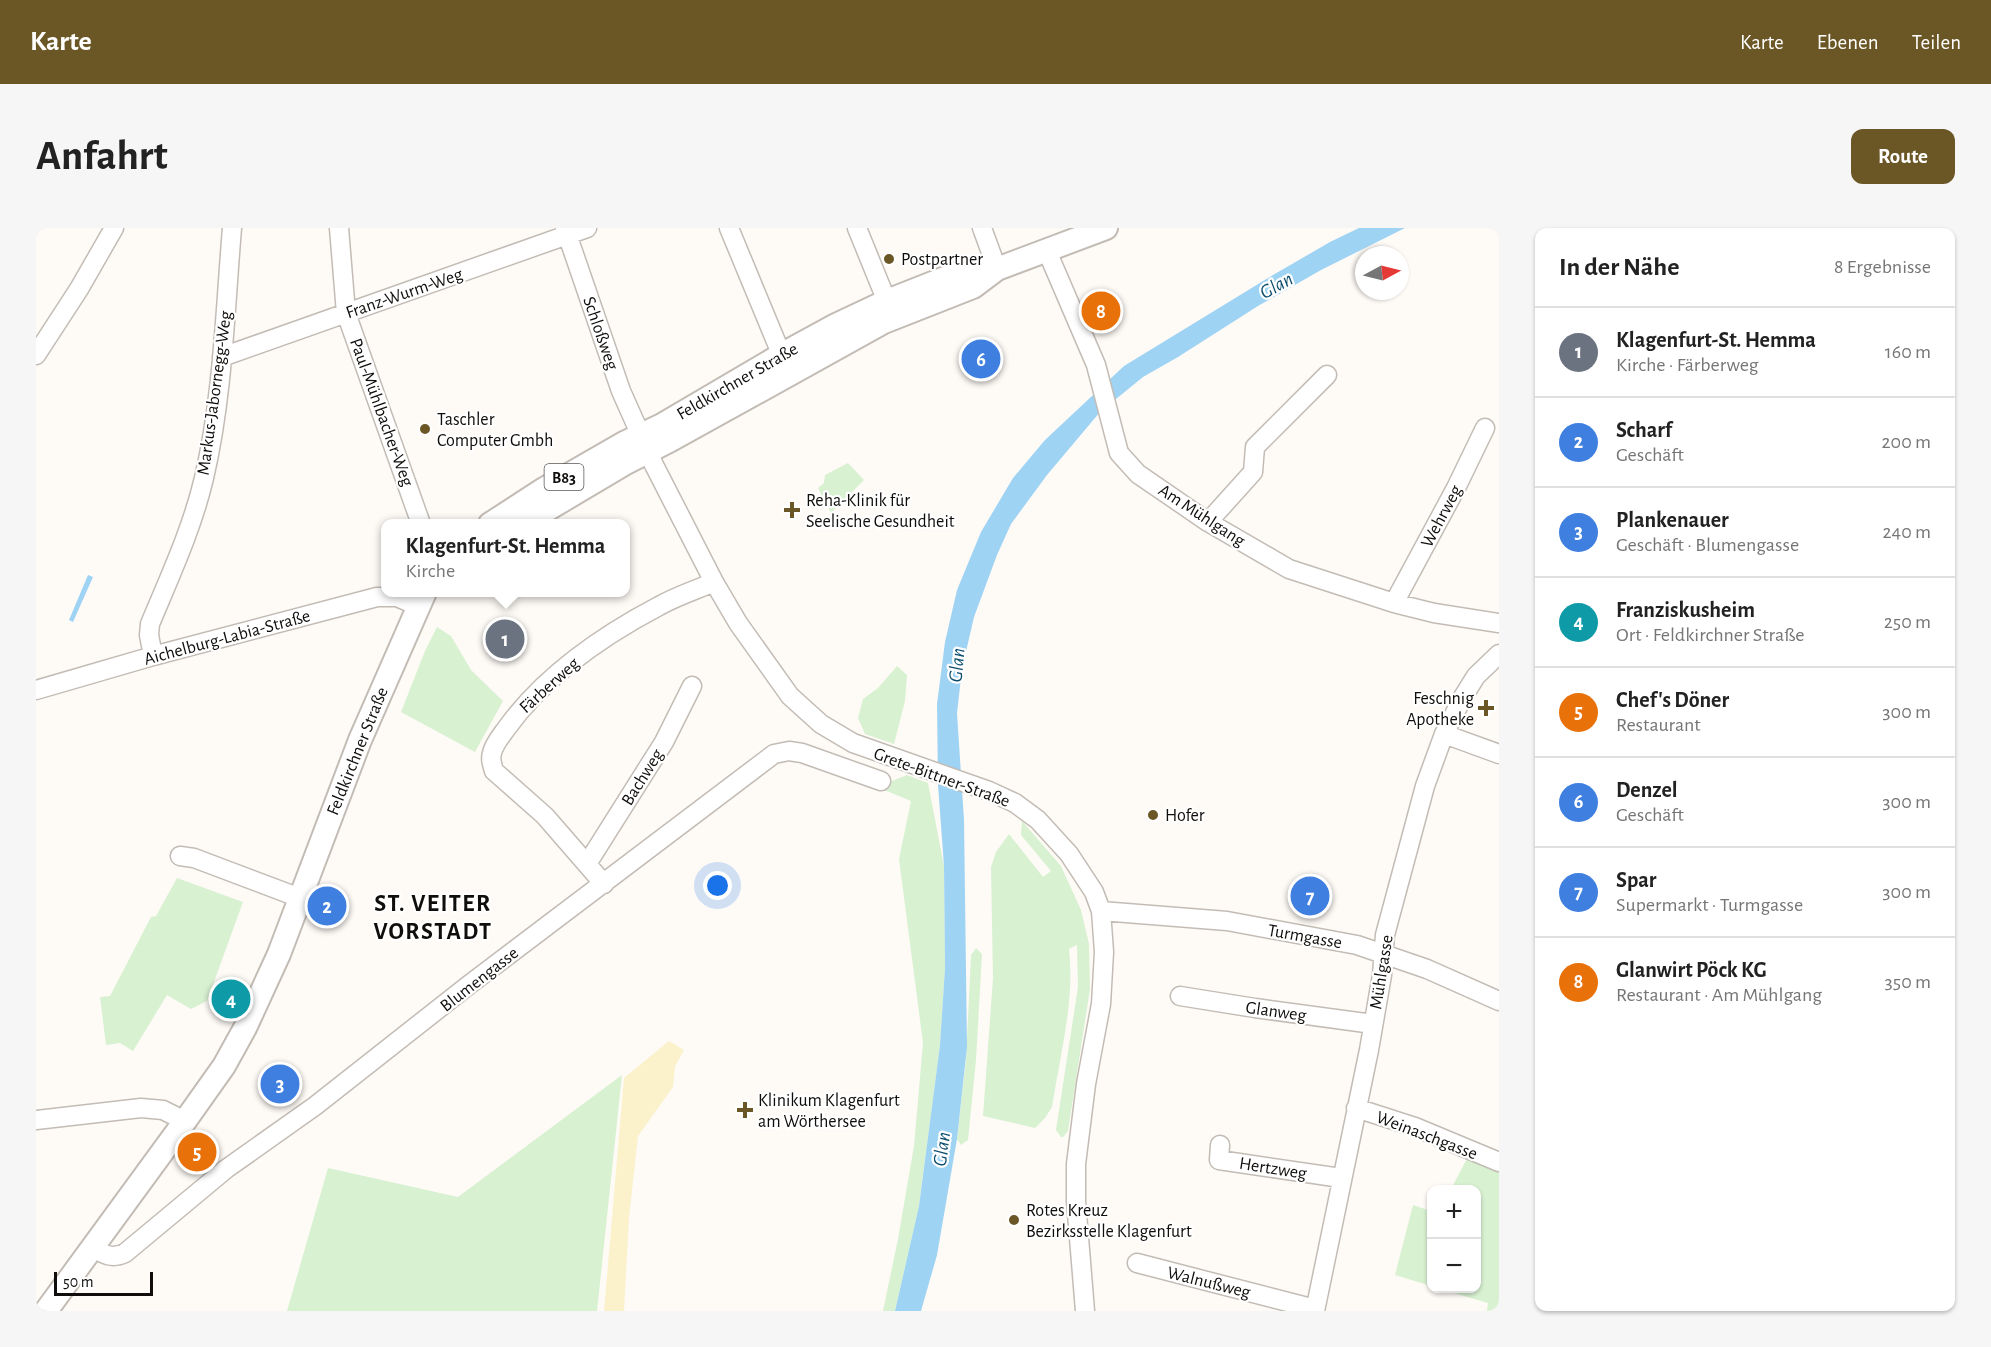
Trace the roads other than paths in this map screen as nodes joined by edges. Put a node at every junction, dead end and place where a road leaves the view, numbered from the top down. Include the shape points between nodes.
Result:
1 (114, 228) edge
2 (232, 228) edge
3 (339, 228) edge
4 (587, 228) edge
5 (729, 228) edge
6 (857, 228) edge
7 (982, 228) edge
8 (1106, 228) edge
9 (566, 232) edge
10 (1047, 251) junction
11 (997, 269) junction
12 (890, 310) junction
13 (346, 313) junction
14 (36, 355) edge
15 (222, 357) junction
16 (785, 364) junction
17 (1327, 375) dead end
18 (1485, 428) dead end
19 (644, 444) junction
20 (420, 519) edge
21 (498, 519) edge
22 (531, 519) edge
23 (1208, 522) junction
24 (714, 582) junction
25 (425, 597) edge
26 (1394, 603) junction
27 (1499, 623) edge
28 (1499, 654) edge
29 (153, 656) junction
30 (692, 686) dead end
31 (36, 690) edge
32 (1444, 734) junction
33 (1499, 754) edge
34 (881, 782) dead end
35 (180, 856) dead end
36 (587, 864) junction
37 (604, 884) junction
38 (300, 898) junction
39 (1101, 911) junction
40 (1383, 953) junction
41 (1180, 996) dead end
42 (1499, 1001) edge
43 (1373, 1024) junction
44 (1356, 1108) junction
45 (36, 1120) edge
46 (185, 1120) junction
47 (1220, 1145) dead end
48 (1499, 1162) edge
49 (1341, 1178) junction
50 (93, 1248) junction
51 (1137, 1263) dead end
52 (1315, 1310) edge
53 (46, 1311) edge
54 (1085, 1311) edge

1 - 14 street
2 - 15 street, Markus-Jabornegg-Weg
3 - 13 street, Paul-Mühlbacher-Weg
4 - 9 street, Franz-Wurm-Weg
5 - 16 street
6 - 12 street
7 - 11 street
8 - 10 main road, Feldkirchner Straße / B83
9 - 13 street, Franz-Wurm-Weg
9 - 19 street, Schloßweg via 621,391
10 - 11 main road, Feldkirchner Straße / B83
10 - 23 street, Am Mühlgang via 1099,376 1119,453 1138,474
11 - 12 main road, Feldkirchner Straße / B83 via 968,269
12 - 16 main road, Feldkirchner Straße / B83
13 - 15 street, Franz-Wurm-Weg
13 - 20 street, Paul-Mühlbacher-Weg
15 - 29 street, Markus-Jabornegg-Weg via 204,478 187,535 150,624
16 - 19 main road, Feldkirchner Straße / B83 via 662,425
17 - 23 street via 1255,447 1253,472
18 - 26 street, Wehrweg
19 - 21 main road, Feldkirchner Straße / B83 via 544,489
19 - 22 main road, Feldkirchner Straße / B83
19 - 24 street, Grete-Bittner-Straße
23 - 26 street, Am Mühlgang via 1289,569
24 - 36 street, Färberweg via 656,607 572,662 520,709 496,743 491,762 494,771 545,816
24 - 39 street, Grete-Bittner-Straße via 775,676 804,710 853,743 1015,802 1069,854 1094,892
25 - 29 street, Aichelburg-Labia-Straße via 377,597
25 - 38 main road, Feldkirchner Straße via 360,740
26 - 27 street, Am Mühlgang
28 - 32 street, Mühlgasse via 1476,676
29 - 31 street, Aichelburg-Labia-Straße
30 - 36 street, Bachweg via 664,742
32 - 33 street
32 - 40 street, Mühlgasse via 1425,786
34 - 37 street, Blumengasse via 802,753 774,754
35 - 38 street
36 - 37 street, Färberweg
37 - 50 street, Blumengasse via 315,1106 226,1169 125,1253 107,1256
38 - 46 main road, Feldkirchner Straße via 245,1029
39 - 40 street, Turmgasse via 1227,921
39 - 54 street, Grete-Bittner-Straße via 1101,1004 1076,1164
40 - 42 street, Turmgasse
40 - 43 street, Mühlgasse
41 - 43 street, Glanweg
43 - 44 street, Mühlgasse
44 - 48 street, Weinaschgasse via 1415,1127
44 - 49 street, Mühlgasse
45 - 46 street via 141,1108 163,1110
46 - 50 main road, Feldkirchner Straße
47 - 49 street, Hertzweg via 1219,1160
49 - 52 street, Mühlgasse
50 - 53 main road, Feldkirchner Straße
51 - 52 street, Walnußweg

